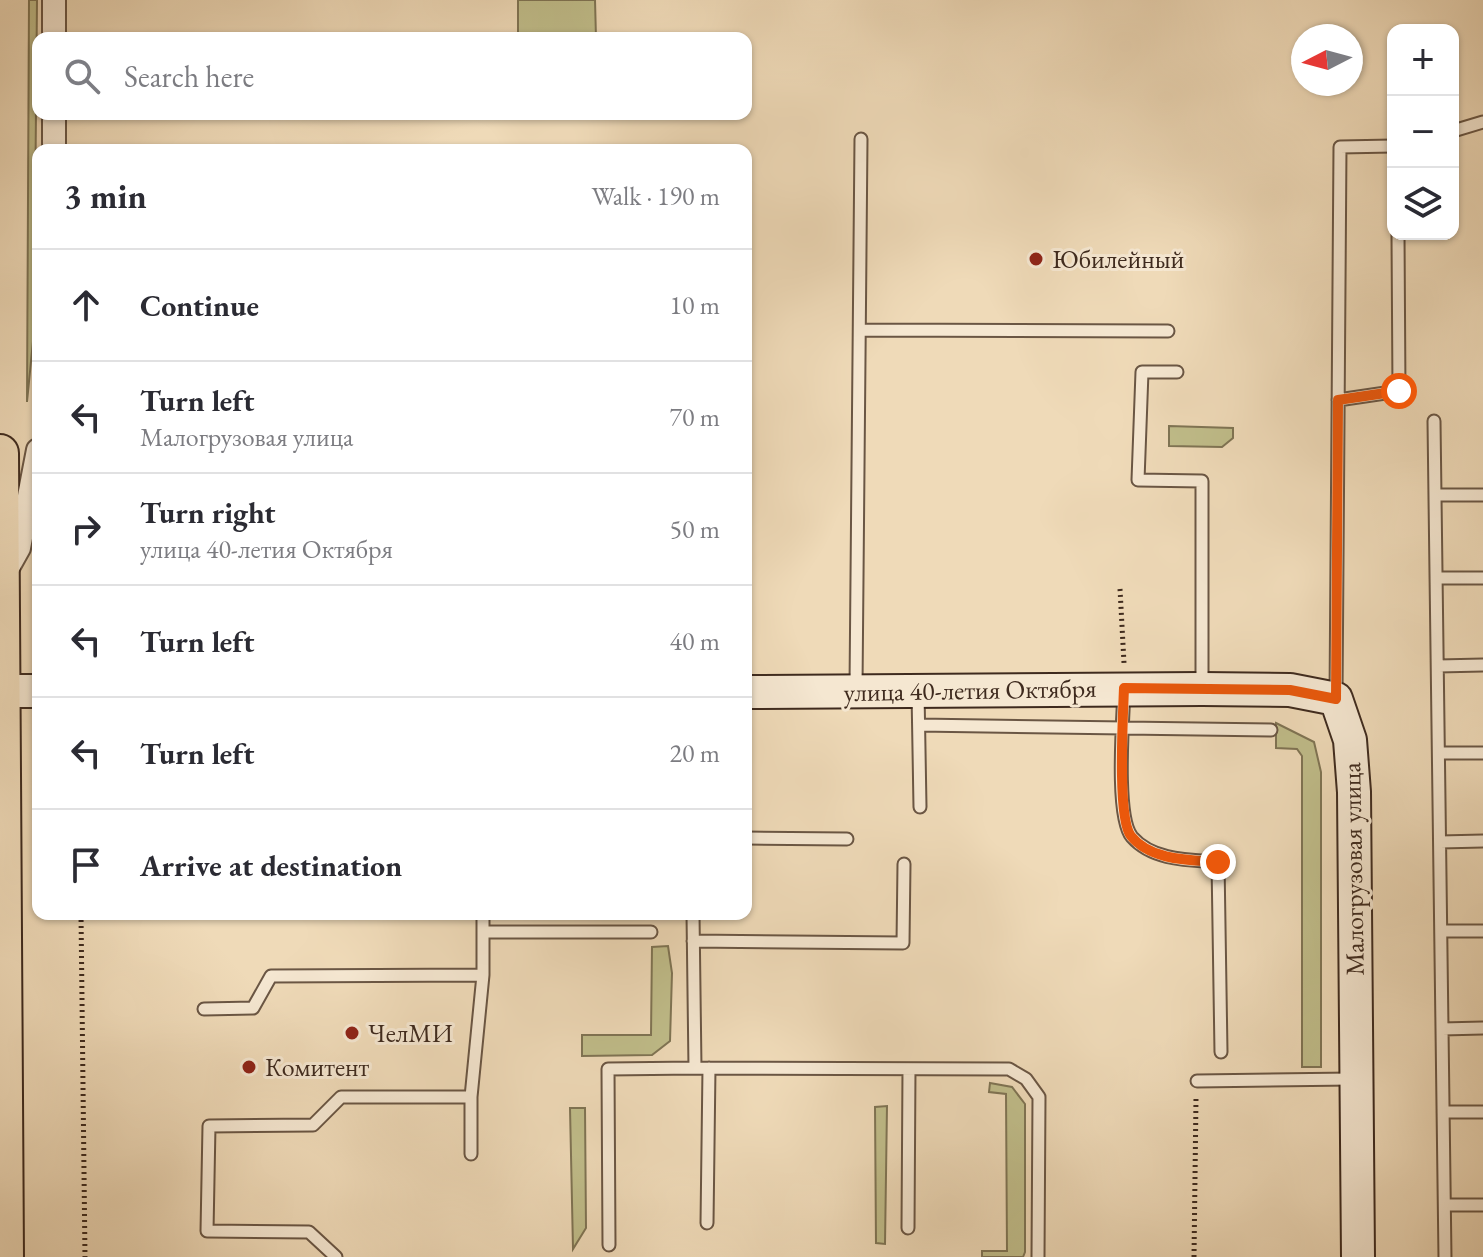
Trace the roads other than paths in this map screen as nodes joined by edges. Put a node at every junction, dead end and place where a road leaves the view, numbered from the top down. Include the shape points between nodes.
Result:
1 (54, 0) edge
2 (54, 32) edge
3 (54, 120) edge
4 (1483, 122) edge
5 (1459, 129) edge
6 (861, 139) dead end
7 (54, 144) edge
8 (1387, 146) edge
9 (1398, 240) edge
10 (860, 330) junction
11 (1168, 331) dead end
12 (1177, 372) dead end
13 (1338, 400) junction
14 (1434, 421) dead end
15 (0, 453) edge
16 (32, 481) edge
17 (1435, 495) junction
18 (1483, 495) edge
19 (1437, 578) junction
20 (1483, 578) edge
21 (0, 581) edge
22 (1483, 665) edge
23 (1438, 666) junction
24 (1124, 688) junction
25 (1202, 689) junction
26 (1, 691) edge
27 (32, 691) edge
28 (752, 692) edge
29 (856, 692) junction
30 (918, 692) junction
31 (1336, 699) junction
32 (919, 725) junction
33 (1124, 728) junction
34 (1271, 730) dead end
35 (1439, 753) junction
36 (1483, 753) edge
37 (920, 807) dead end
38 (752, 838) edge
39 (847, 839) dead end
40 (1483, 841) edge
41 (1440, 842) junction
42 (904, 864) dead end
43 (483, 920) edge
44 (693, 920) edge
45 (1441, 931) junction
46 (1483, 931) edge
47 (483, 932) junction
48 (651, 932) dead end
49 (693, 941) junction
50 (483, 975) junction
51 (204, 1009) dead end
52 (1483, 1028) edge
53 (1442, 1029) junction
54 (1221, 1052) dead end
55 (695, 1068) junction
56 (709, 1068) junction
57 (909, 1069) junction
58 (1355, 1079) junction
59 (1197, 1081) road end
60 (471, 1097) junction
61 (1443, 1112) junction
62 (1483, 1112) edge
63 (471, 1154) dead end
64 (1445, 1205) junction
65 (1483, 1205) edge
66 (707, 1223) dead end
67 (908, 1228) dead end
68 (609, 1245) dead end
69 (5, 1257) edge
70 (336, 1257) edge
71 (1038, 1257) edge
72 (1358, 1257) edge
73 (1445, 1257) edge

1 - 2 street
3 - 7 street
4 - 5 lane
6 - 10 lane
8 - 13 lane, Малогрузовая улица via 1340,147
9 - 13 lane via 1399,391
10 - 11 lane
10 - 29 lane
12 - 25 lane via 1142,372 1138,480 1202,481
13 - 31 lane, Малогрузовая улица
14 - 17 lane
15 - 21 main road
16 - 21 street via 19,548
17 - 18 lane
17 - 19 lane
19 - 20 lane
19 - 23 lane
21 - 26 main road
22 - 23 lane
23 - 35 lane
24 - 25 street, улица 40-летия Октября
24 - 30 street, улица 40-летия Октября
24 - 33 lane
25 - 31 street, улица 40-летия Октября via 1290,690
26 - 27 street
26 - 69 main road
28 - 29 street, улица 40-летия Октября
29 - 30 street, улица 40-летия Октября
30 - 32 lane
31 - 58 street, Малогрузовая улица via 1350,740 1354,792
32 - 33 lane
32 - 37 lane
33 - 34 lane
33 - 54 lane via 1123,812 1130,836 1173,858 1218,862
35 - 36 lane
35 - 41 lane
38 - 39 lane
40 - 41 lane
41 - 45 lane
42 - 49 lane via 903,943
43 - 47 lane
44 - 49 lane
45 - 46 lane
45 - 53 lane
47 - 48 lane
47 - 50 lane
49 - 55 lane
50 - 51 lane via 271,976 253,1008
50 - 60 lane
52 - 53 lane
53 - 61 lane
55 - 56 lane
55 - 68 lane via 608,1069
56 - 57 lane
56 - 66 lane
57 - 67 lane
57 - 71 lane via 1009,1069 1026,1079 1039,1097
58 - 59 lane
58 - 72 street, Малогрузовая улица
60 - 63 lane
60 - 70 lane via 341,1097 313,1125 209,1126 207,1231 309,1232
61 - 62 lane
61 - 64 lane
64 - 65 lane
64 - 73 lane

